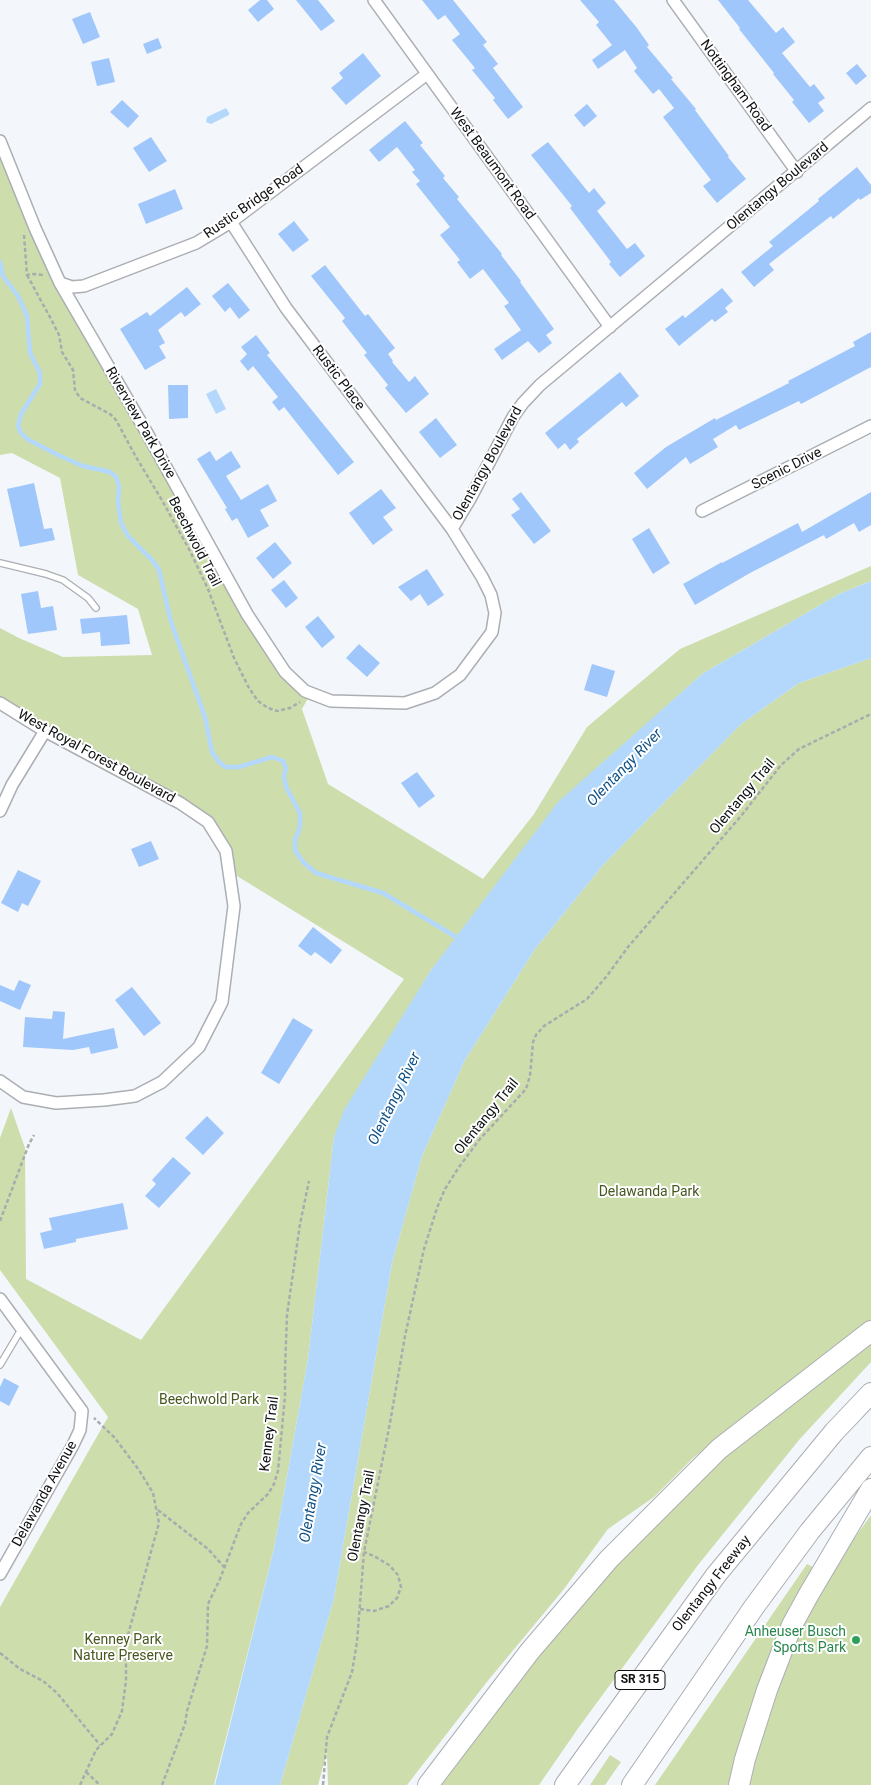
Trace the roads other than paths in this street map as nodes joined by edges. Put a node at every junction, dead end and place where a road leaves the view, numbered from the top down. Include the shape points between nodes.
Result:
1 (374, 0) edge
2 (673, 0) edge
3 (427, 74) junction
4 (871, 108) edge
5 (0, 141) edge
6 (797, 172) junction
7 (231, 222) junction
8 (60, 284) junction
9 (610, 327) junction
10 (871, 426) edge
11 (702, 511) dead end
12 (452, 529) junction
13 (0, 564) edge
14 (96, 608) dead end
15 (308, 692) joint
16 (0, 703) edge
17 (46, 731) junction
18 (0, 811) edge
19 (0, 1081) edge
20 (0, 1299) edge
21 (22, 1328) junction
22 (871, 1331) edge
23 (0, 1365) edge
24 (871, 1393) edge
25 (871, 1457) edge
26 (871, 1489) edge
27 (0, 1574) edge
28 (428, 1785) edge
29 (565, 1785) edge
30 (632, 1785) edge
31 (739, 1785) edge

1 - 3 street, West Beaumont Road
2 - 6 street, Nottingham Road
3 - 7 street, Rustic Bridge Road
3 - 9 street, West Beaumont Road
4 - 6 street, Olentangy Boulevard
5 - 8 street, Riverview Park Drive
6 - 9 street, Olentangy Boulevard
7 - 8 street, Rustic Bridge Road via 196,242 84,286
7 - 12 street, Rustic Place via 286,308
8 - 15 street, Riverview Park Drive via 147,433 246,614 285,672
9 - 12 street, Olentangy Boulevard via 522,403
10 - 11 street, Scenic Drive
12 - 15 street, Olentangy Boulevard via 482,577 495,613 492,632 460,675 435,694 406,704 331,702
13 - 14 lane via 63,580
16 - 17 street, West Royal Forest Boulevard
17 - 18 street via 12,784
17 - 19 street, West Royal Forest Boulevard via 180,802 208,822 226,851 234,906 222,1002 199,1047 162,1082 135,1096 56,1103 23,1098
20 - 21 street
21 - 23 lane
21 - 27 street, Delawanda Avenue via 82,1411 80,1430 73,1445
22 - 28 highway via 719,1449 609,1559 530,1651
24 - 29 highway, Olentangy Freeway / SR 315 via 834,1432 716,1575
25 - 30 highway via 810,1531 754,1607
26 - 31 highway via 792,1625 767,1690

